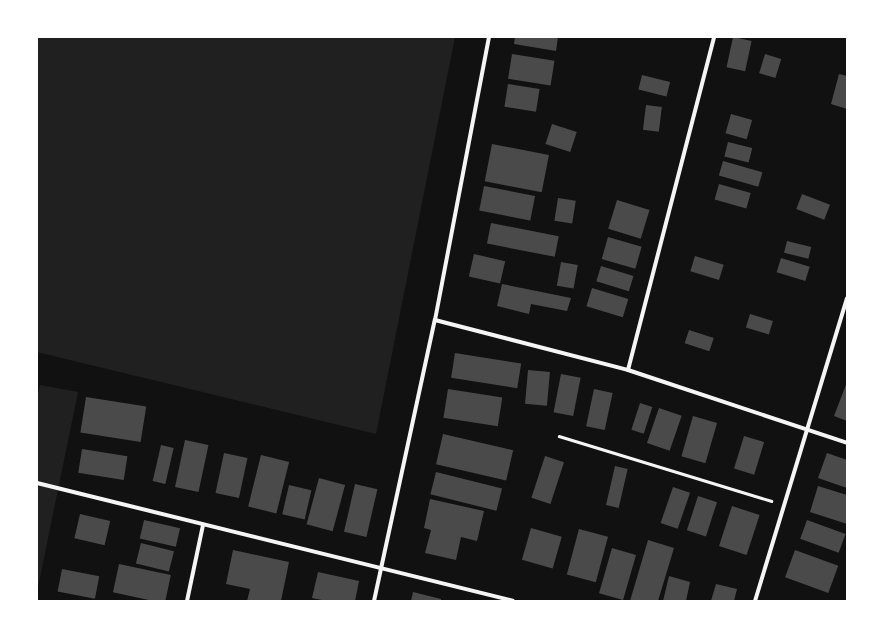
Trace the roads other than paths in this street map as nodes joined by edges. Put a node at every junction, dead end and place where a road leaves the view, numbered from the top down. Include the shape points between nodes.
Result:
1 (489, 37) edge
2 (714, 37) edge
3 (847, 299) edge
4 (435, 320) junction
5 (628, 370) junction
6 (805, 429) junction
7 (847, 443) edge
8 (37, 483) edge
9 (203, 525) junction
10 (381, 568) junction
11 (187, 601) edge
12 (374, 601) edge
13 (513, 601) edge
14 (755, 601) edge

1 - 4 street
2 - 5 street
3 - 6 street
4 - 5 street
4 - 10 street
5 - 6 street
6 - 7 street
6 - 14 street
8 - 9 street
9 - 10 street
9 - 11 street
10 - 12 street
10 - 13 street

